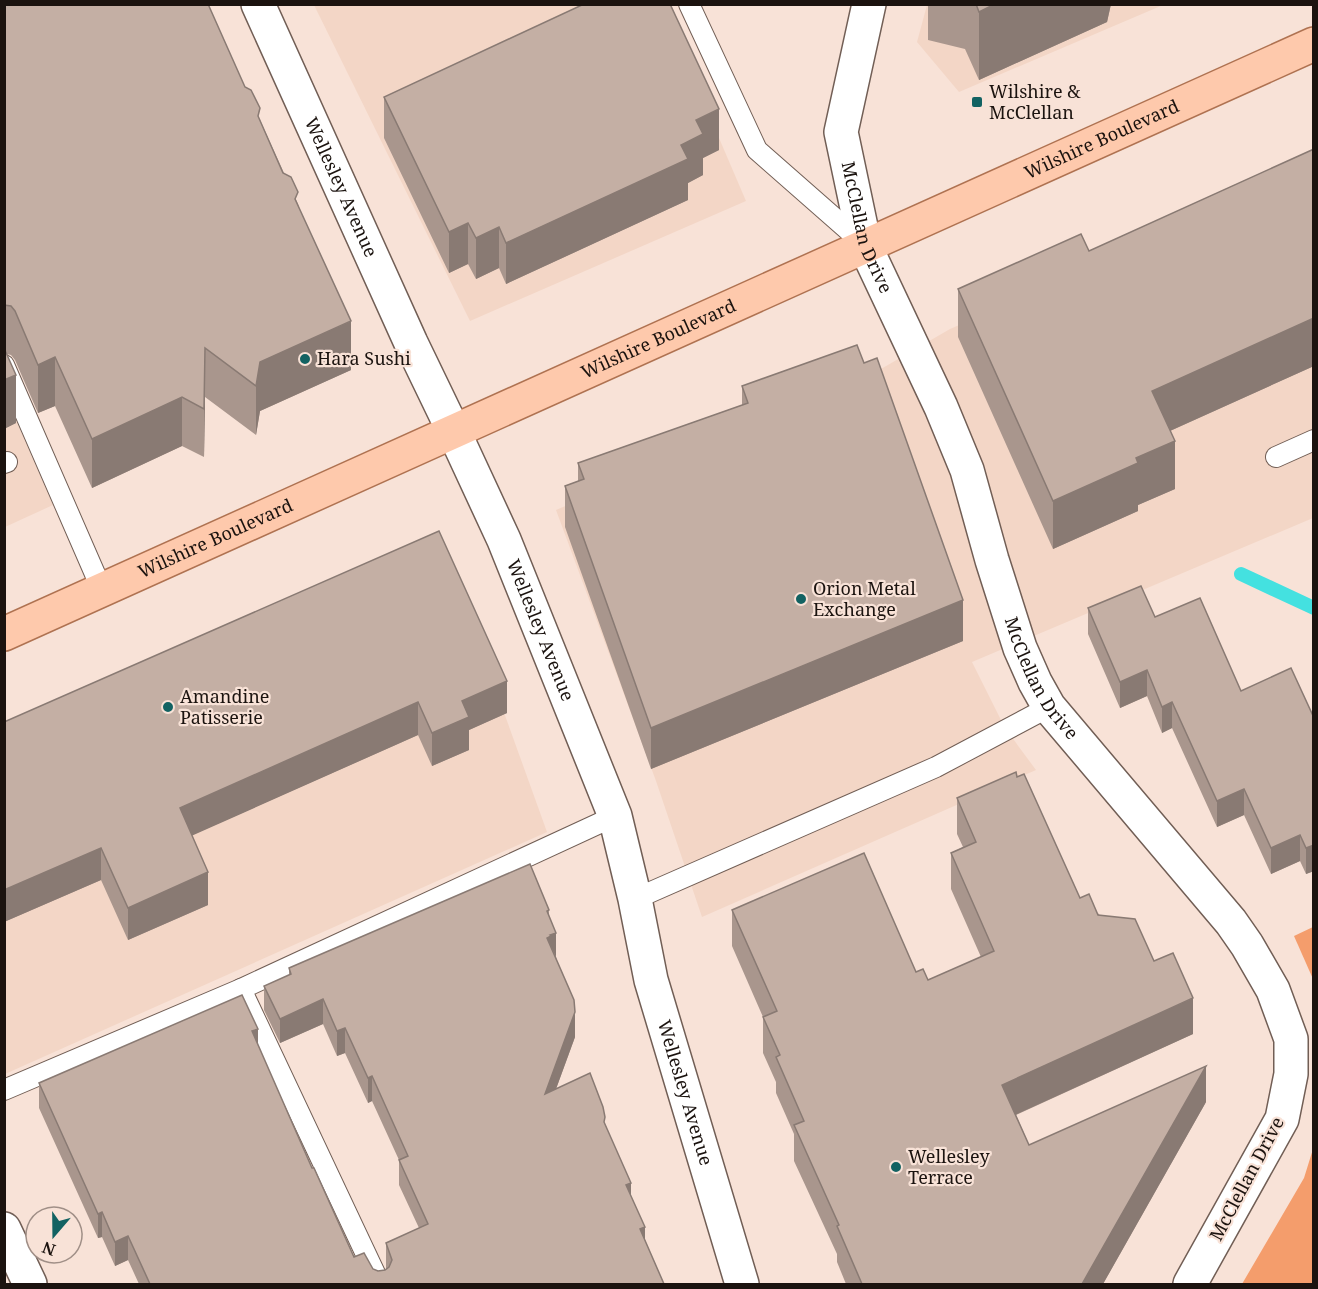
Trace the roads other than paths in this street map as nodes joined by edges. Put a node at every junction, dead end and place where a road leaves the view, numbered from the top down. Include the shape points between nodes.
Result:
1 (258, 4) edge
2 (689, 4) edge
3 (869, 4) edge
4 (1314, 44) edge
5 (865, 246) junction
6 (4, 365) edge
7 (453, 430) junction
8 (1314, 440) edge
9 (1276, 457) dead end
10 (102, 590) junction
11 (4, 634) edge
12 (1049, 707) junction
13 (615, 816) junction
14 (635, 899) junction
15 (241, 989) junction
16 (4, 1090) edge
17 (4, 1229) edge
18 (30, 1284) edge
19 (380, 1284) edge
20 (742, 1284) edge
21 (1190, 1284) edge

1 - 7 street, Wellesley Avenue
2 - 5 lane via 757,150
3 - 5 street, McClellan Drive via 841,132
4 - 5 main road, Wilshire Boulevard
5 - 7 main road, Wilshire Boulevard
5 - 12 street, McClellan Drive via 967,470 1020,648
6 - 10 lane
7 - 10 main road, Wilshire Boulevard
7 - 13 street, Wellesley Avenue via 504,540
8 - 9 lane
10 - 11 main road, Wilshire Boulevard
12 - 14 lane via 936,767
12 - 21 street, McClellan Drive via 1231,922 1273,990 1291,1039 1291,1074 1282,1119
13 - 14 street, Wellesley Avenue
13 - 15 lane
14 - 20 street, Wellesley Avenue via 651,980
15 - 16 lane
15 - 19 lane
17 - 18 street

